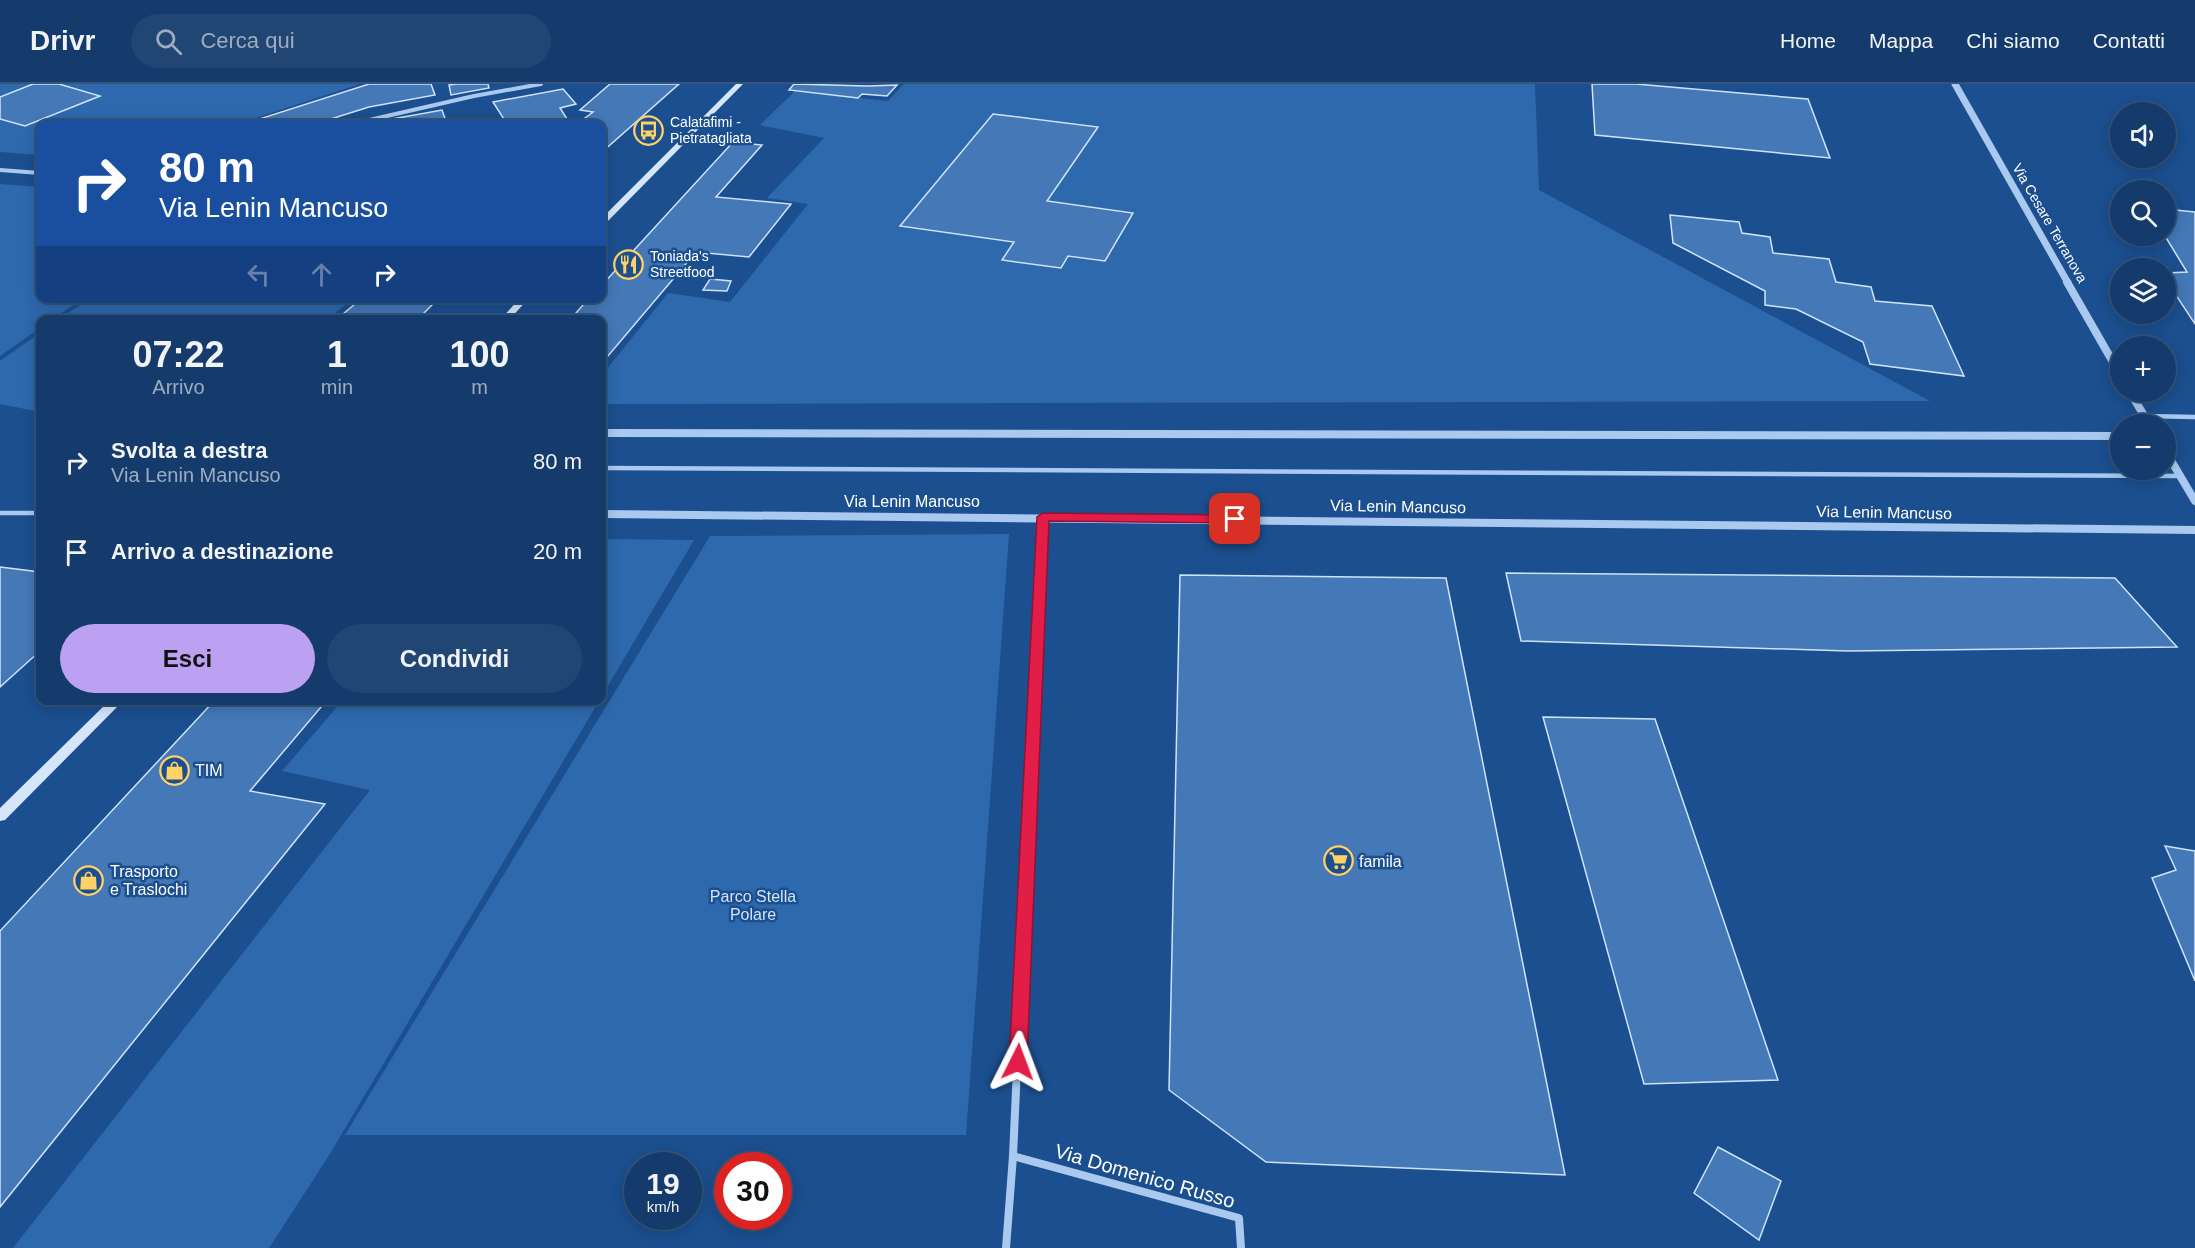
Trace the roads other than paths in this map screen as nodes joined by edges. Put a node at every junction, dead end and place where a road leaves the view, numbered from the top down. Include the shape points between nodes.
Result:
1 (541, 84) edge
2 (740, 84) edge
3 (1955, 84) edge
4 (369, 120) edge
5 (0, 170) edge
6 (36, 173) edge
7 (606, 218) edge
8 (520, 303) edge
9 (509, 315) edge
10 (2110, 357) edge
11 (2195, 417) edge
12 (2176, 418) edge
13 (606, 434) edge
14 (2110, 436) edge
15 (606, 468) edge
16 (2176, 469) edge
17 (2180, 476) junction
18 (2195, 501) edge
19 (0, 513) edge
20 (36, 513) edge
21 (606, 514) edge
22 (1043, 517) junction
23 (2195, 530) edge
24 (113, 705) edge
25 (0, 816) edge
26 (1013, 1156) junction
27 (1006, 1248) edge
28 (1241, 1248) edge

1 - 4 street
2 - 7 main road
3 - 10 street, Via Cesare Terranova
5 - 6 street
8 - 9 main road
11 - 12 street
13 - 14 street
15 - 17 street, Via Lenin Mancuso
16 - 17 street
17 - 18 street
19 - 20 street
21 - 22 street, Via Lenin Mancuso
22 - 23 street, Via Lenin Mancuso
22 - 26 street
24 - 25 main road
26 - 27 street
26 - 28 street, Via Domenico Russo via 1239,1218

